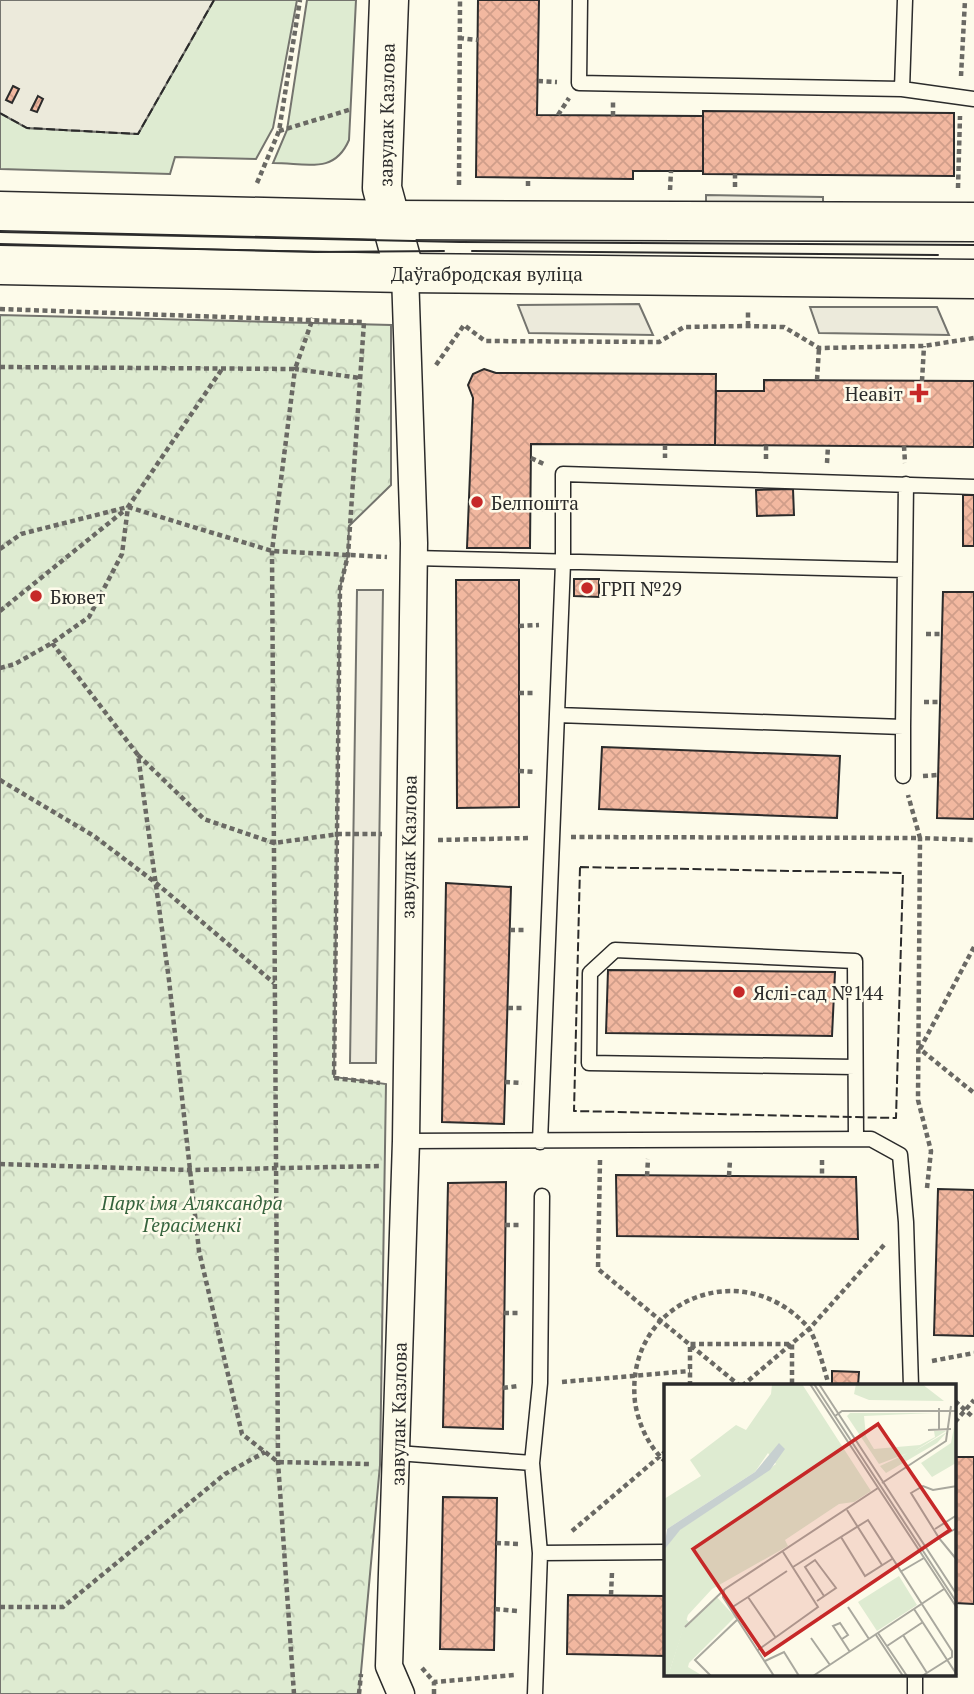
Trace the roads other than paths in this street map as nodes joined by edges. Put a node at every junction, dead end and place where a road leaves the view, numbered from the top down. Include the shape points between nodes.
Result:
1 (389, 0) edge
2 (580, 0) edge
3 (905, 0) edge
4 (902, 89) junction
5 (974, 99) edge
6 (0, 211) edge
7 (390, 220) junction
8 (974, 222) edge
9 (0, 265) edge
10 (405, 273) junction
11 (974, 279) edge
12 (906, 484) junction
13 (974, 486) edge
14 (413, 558) junction
15 (563, 564) junction
16 (905, 570) junction
17 (558, 715) junction
18 (903, 727) junction
19 (903, 776) road end
20 (855, 1068) junction
21 (856, 1139) junction
22 (540, 1142) junction
23 (406, 1153) junction
24 (542, 1196) dead end
25 (911, 1384) edge
26 (397, 1459) junction
27 (532, 1463) junction
28 (664, 1552) edge
29 (540, 1553) junction
30 (389, 1666) junction
31 (915, 1676) edge
32 (390, 1694) edge
33 (401, 1694) edge
34 (535, 1694) edge
35 (915, 1694) edge

1 - 7 main road, завулак Казлова via 382,188
2 - 4 lane via 579,83
3 - 4 lane
4 - 5 lane
6 - 7 main road
7 - 8 main road
7 - 10 main road, завулак Казлова
9 - 10 main road, Даўгабродская вуліца
10 - 11 main road, Даўгабродская вуліца
10 - 14 street, завулак Казлова
12 - 13 lane
12 - 15 lane via 563,474
12 - 16 lane
14 - 15 lane
14 - 23 street, завулак Казлова via 417,838
15 - 16 lane
15 - 17 lane
16 - 18 lane
17 - 18 lane
17 - 22 lane
18 - 19 lane
20 - 20 lane via 855,961 615,950 590,973 589,1063
20 - 21 lane
21 - 22 lane
21 - 25 lane via 871,1139 900,1156
22 - 23 lane
23 - 26 street, завулак Казлова
24 - 27 lane via 540,1383
26 - 27 lane
26 - 30 street, завулак Казлова
27 - 29 lane
28 - 29 lane
29 - 34 lane
30 - 32 lane
30 - 33 street, завулак Казлова
31 - 35 lane

